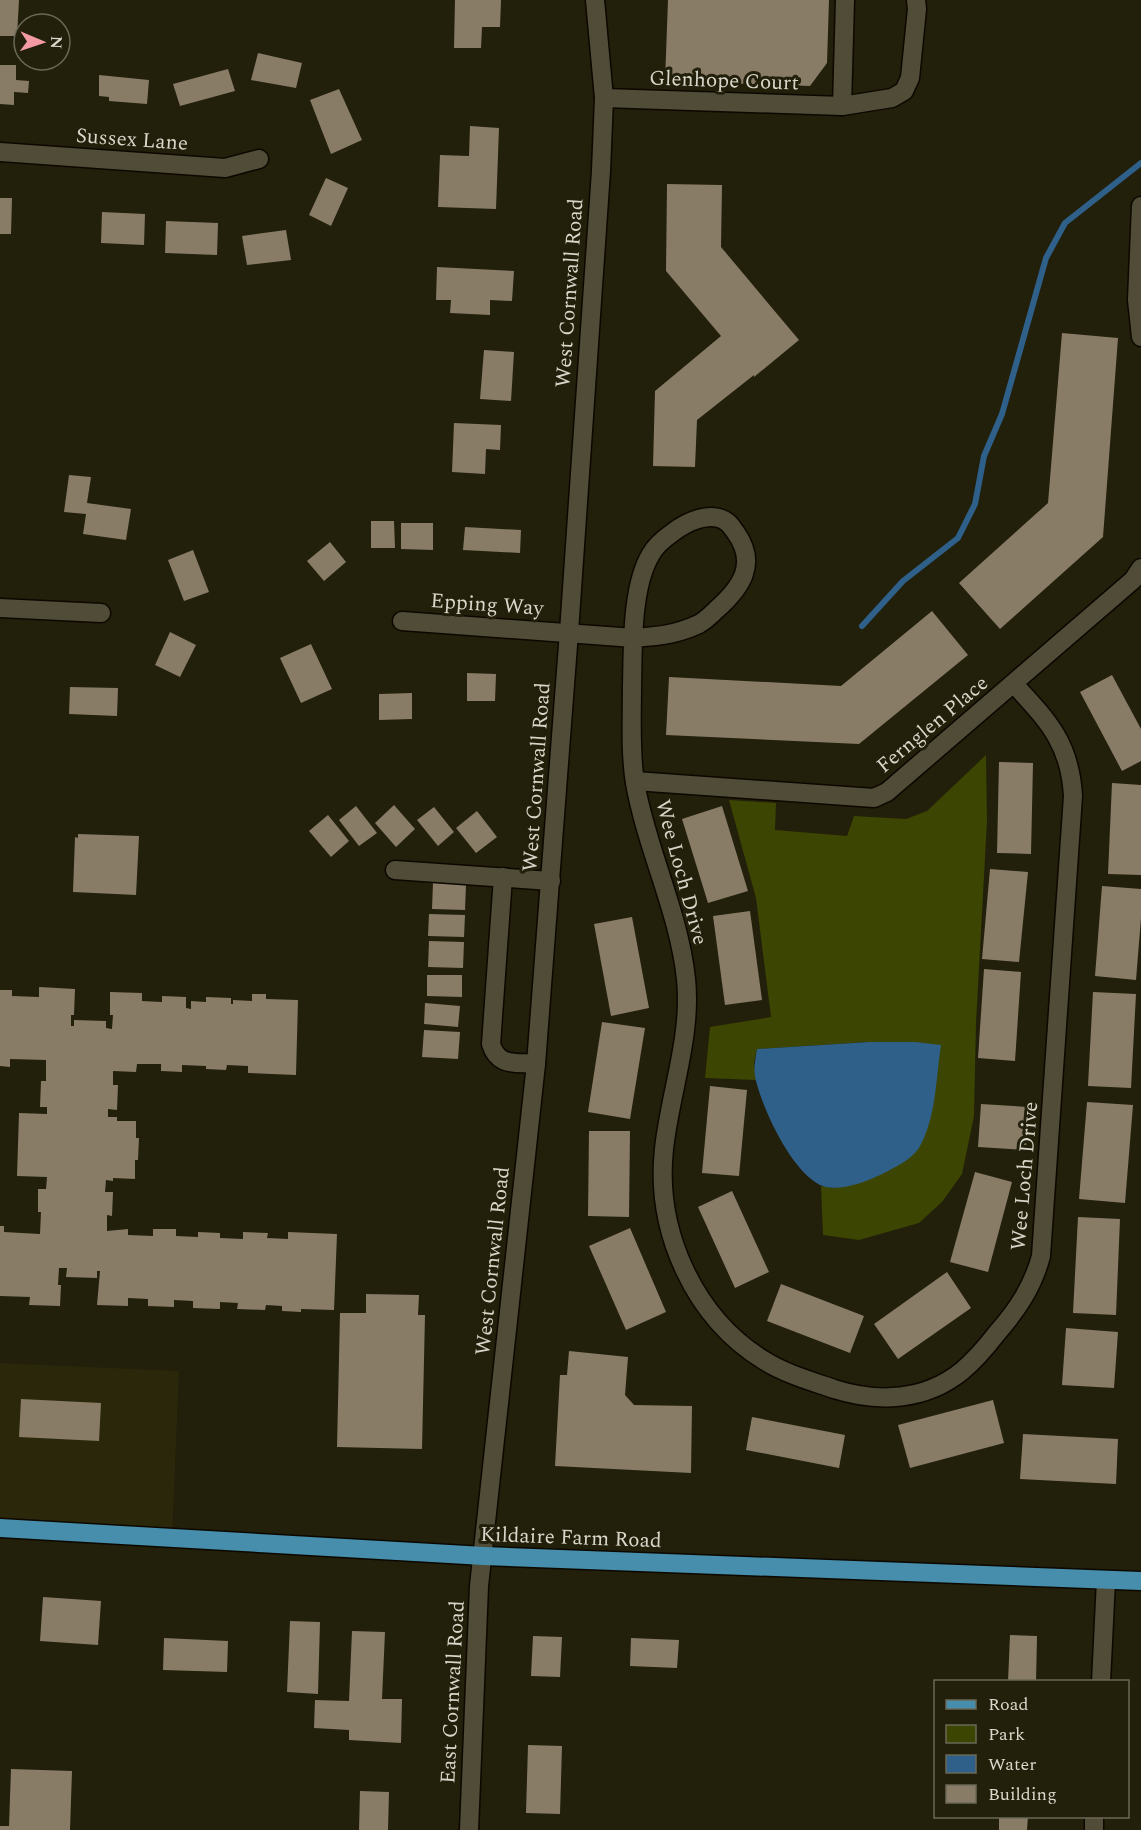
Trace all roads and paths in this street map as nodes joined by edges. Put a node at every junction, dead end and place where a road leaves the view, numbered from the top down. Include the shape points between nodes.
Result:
1 (595, 0) edge
2 (845, 0) edge
3 (916, 0) edge
4 (604, 98) junction
5 (842, 106) junction
6 (0, 152) edge
7 (259, 159) dead end
8 (1141, 206) edge
9 (1141, 337) edge
10 (1141, 568) edge
11 (0, 608) edge
12 (101, 613) dead end
13 (402, 621) dead end
14 (569, 632) junction
15 (634, 638) junction
16 (1014, 684) junction
17 (635, 781) junction
18 (395, 870) dead end
19 (503, 877) junction
20 (551, 881) junction
21 (536, 1064) junction
22 (0, 1528) edge
23 (484, 1556) junction
24 (1106, 1580) junction
25 (1141, 1581) edge
26 (1101, 1680) edge
27 (469, 1830) edge

1 - 4 street, West Cornwall Road
2 - 5 street
3 - 5 street, Glenhope Court via 913,58 904,91 892,98
4 - 5 street, Glenhope Court
4 - 14 street, West Cornwall Road
6 - 7 street, Sussex Lane via 225,168
8 - 9 street via 1137,300
10 - 16 street, Fernglen Place via 1133,580
11 - 12 street
13 - 14 street, Epping Way
14 - 15 street, Epping Way
14 - 20 street, West Cornwall Road
15 - 15 street, Wee Loch Drive via 670,635 703,622 734,594 747,557 729,523 717,517 701,518 672,533 651,553 641,578
15 - 17 street, Wee Loch Drive
16 - 17 street, Fernglen Place via 887,792 874,798
16 - 17 street, Wee Loch Drive via 1054,730 1068,762 1073,796 1041,1256 1018,1308 982,1351 962,1371 909,1396 864,1397 796,1376 764,1361 719,1322 685,1271 667,1218 663,1173 685,1029 686,979
18 - 19 street
19 - 20 street
19 - 21 street via 491,1044 500,1060
20 - 21 street, West Cornwall Road
21 - 23 street, West Cornwall Road
22 - 23 main road, Kildaire Farm Road
23 - 24 main road, Kildaire Farm Road
23 - 27 street, East Cornwall Road
24 - 25 main road, Kildaire Farm Road
24 - 26 street

